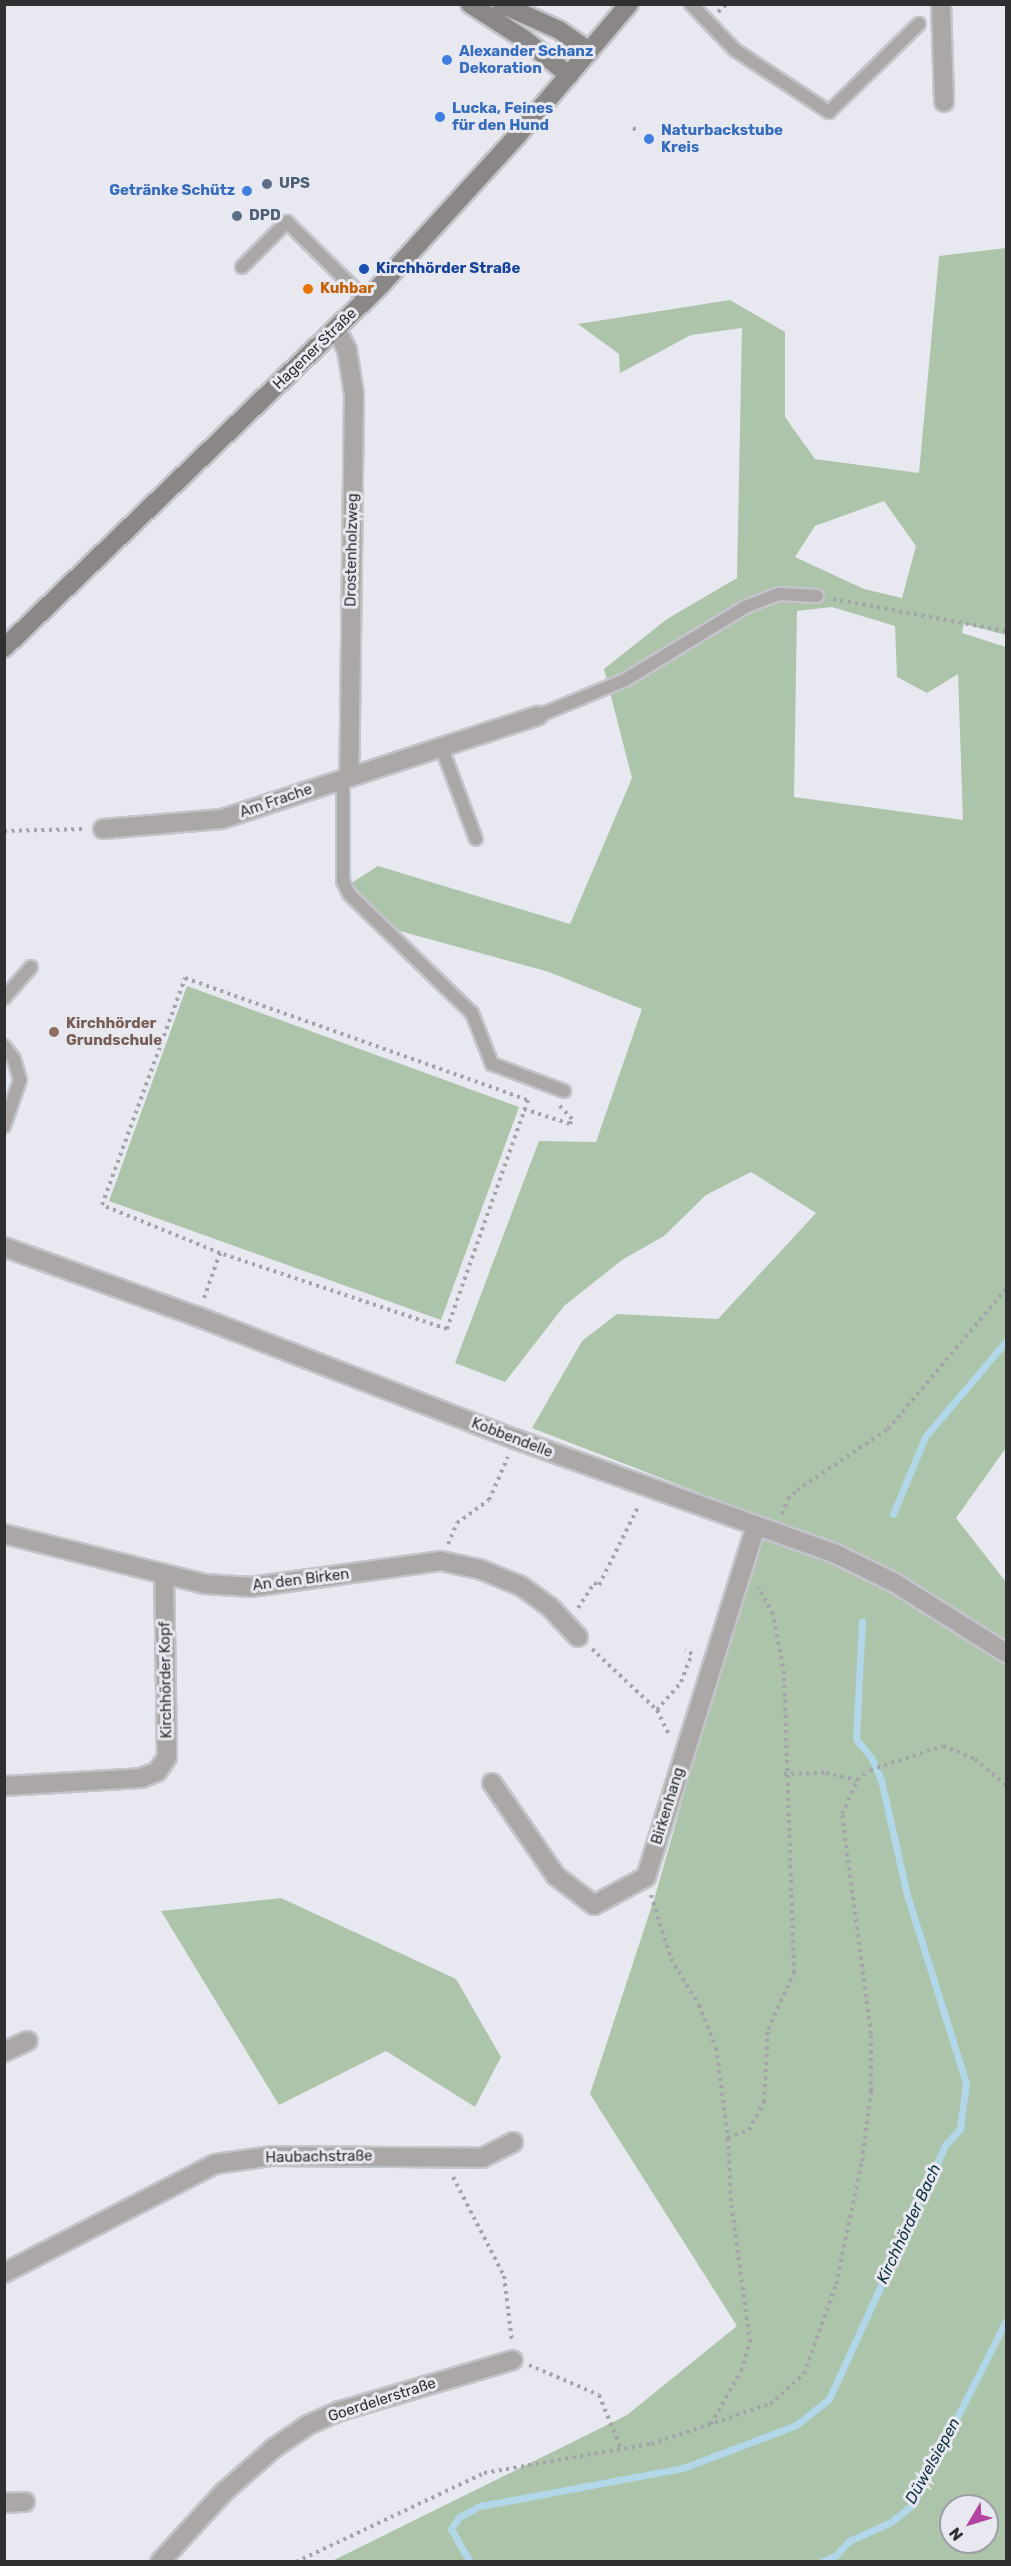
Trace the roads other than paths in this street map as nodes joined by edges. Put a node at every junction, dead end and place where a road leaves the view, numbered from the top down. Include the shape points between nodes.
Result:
1 (470, 4) edge
2 (501, 4) edge
3 (629, 4) edge
4 (691, 4) edge
5 (941, 4) edge
6 (919, 24) dead end
7 (589, 51) junction
8 (569, 75) junction
9 (944, 102) dead end
10 (242, 267) dead end
11 (366, 300) junction
12 (336, 329) junction
13 (817, 596) road end
14 (4, 648) edge
15 (538, 716) joint
16 (441, 746) junction
17 (346, 776) junction
18 (103, 829) road end
19 (476, 839) dead end
20 (31, 967) dead end
21 (4, 998) edge
22 (4, 1046) edge
23 (564, 1091) road end
24 (4, 1126) edge
25 (4, 1247) edge
26 (756, 1527) junction
27 (4, 1534) edge
28 (164, 1576) junction
29 (572, 1630) road end
30 (1006, 1653) edge
31 (492, 1783) dead end
32 (4, 1786) edge
33 (28, 2041) dead end
34 (4, 2052) edge
35 (513, 2142) dead end
36 (4, 2273) edge
37 (513, 2360) road end
38 (25, 2502) dead end
39 (4, 2503) edge
40 (160, 2562) edge

1 - 8 main road via 525,39
2 - 7 main road via 559,30
3 - 7 main road, Hagener Straße
4 - 6 lane via 735,50 829,112
5 - 9 street
7 - 8 main road, Hagener Straße
8 - 11 main road, Hagener Straße
10 - 11 lane via 287,222
11 - 12 main road, Hagener Straße
12 - 14 main road, Hagener Straße
12 - 17 street, Drostenholzweg via 347,351 354,394
13 - 15 lane via 779,594 745,607 625,680
15 - 16 street, Am Frache
16 - 17 street, Am Frache
16 - 19 lane
17 - 18 street, Am Frache via 222,819
17 - 23 lane via 344,881 350,894 472,1013 492,1064
20 - 21 lane
22 - 24 lane via 14,1059 20,1080
25 - 26 street, Kobbendelle
26 - 30 street, Kobbendelle via 836,1554 895,1583
26 - 31 street, Birkenhang via 646,1877 594,1905 556,1876
27 - 28 street, An den Birken
28 - 29 street, An den Birken via 251,1587 441,1561 479,1569 521,1586
28 - 32 street, Kirchhörder Kopf via 167,1757 157,1772 141,1778
33 - 34 street
35 - 36 street, Haubachstraße via 482,2158 272,2156 215,2164
37 - 40 street, Goerdelerstraße via 340,2411 308,2425 274,2448 224,2492
38 - 39 street

